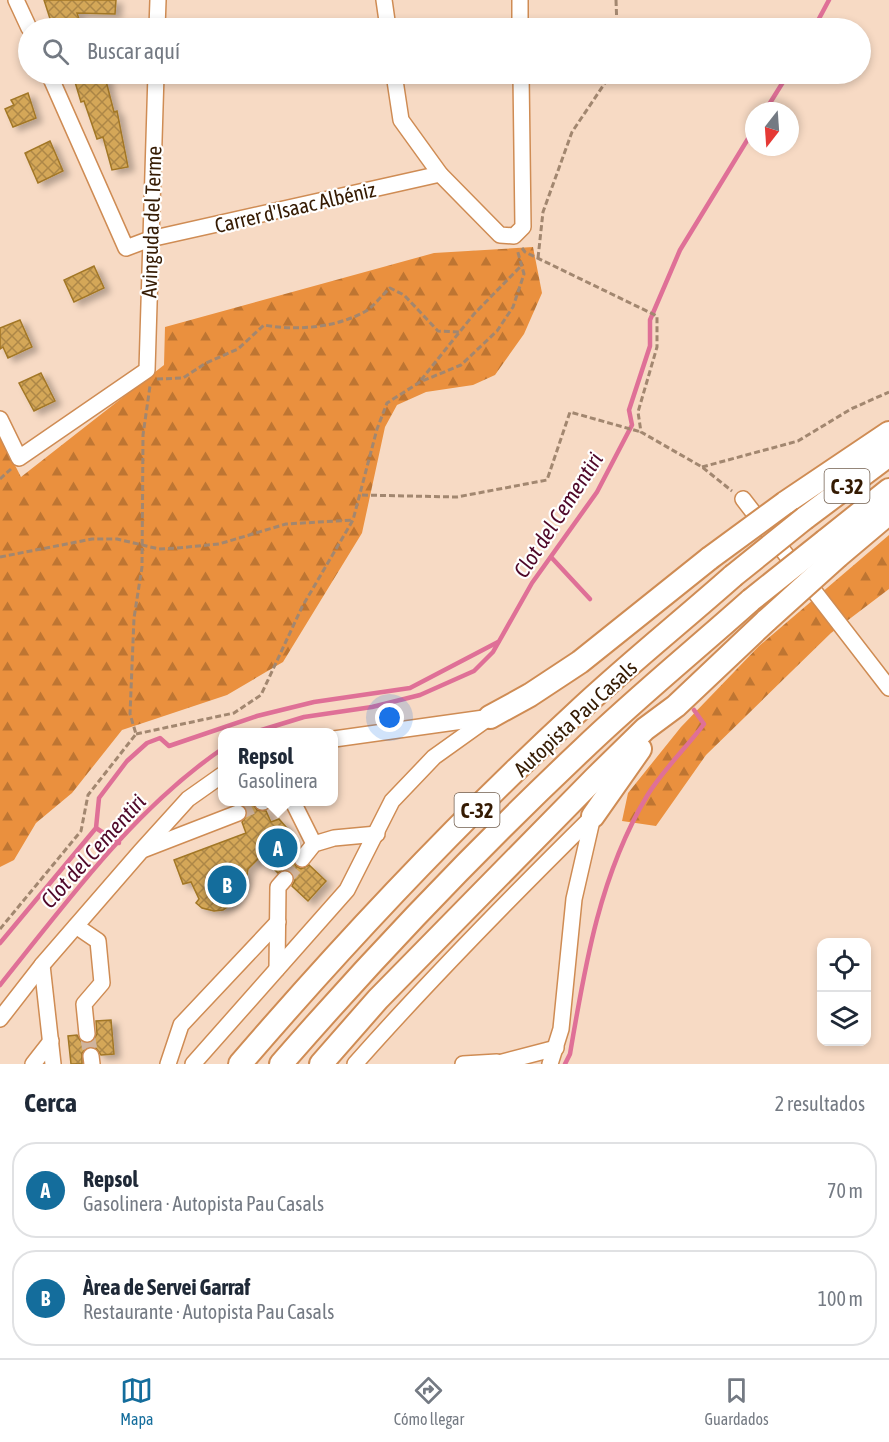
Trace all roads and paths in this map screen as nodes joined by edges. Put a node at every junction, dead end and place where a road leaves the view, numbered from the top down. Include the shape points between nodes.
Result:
1 (16, 0) edge
2 (158, 0) edge
3 (384, 0) edge
4 (520, 0) edge
5 (616, 0) edge
6 (24, 18) edge
7 (157, 18) edge
8 (387, 18) edge
9 (520, 18) edge
10 (617, 18) edge
11 (53, 84) edge
12 (156, 84) edge
13 (396, 84) edge
14 (521, 84) edge
15 (604, 84) edge
16 (440, 174) junction
17 (514, 236) junction
18 (150, 240) junction
19 (538, 258) junction
20 (521, 266) junction
21 (460, 332) junction
22 (148, 375) junction
23 (420, 382) junction
24 (889, 392) edge
25 (0, 419) edge
26 (640, 432) junction
27 (889, 433) edge
28 (889, 455) edge
29 (702, 467) junction
30 (889, 490) edge
31 (361, 495) junction
32 (743, 499) joint
33 (889, 513) edge
34 (353, 520) junction
35 (142, 545) junction
36 (831, 548) junction
37 (0, 557) edge
38 (889, 688) edge
39 (676, 706) junction
40 (490, 717) junction
41 (136, 734) junction
42 (338, 738) edge
43 (218, 778) edge
44 (295, 806) edge
45 (238, 813) tunnel mouth
46 (593, 816) junction
47 (377, 834) junction
48 (314, 844) junction
49 (141, 850) junction
50 (302, 858) tunnel mouth
51 (285, 879) tunnel mouth
52 (278, 922) junction
53 (76, 926) junction
54 (0, 929) edge
55 (42, 965) junction
56 (277, 969) junction
57 (0, 1019) edge
58 (87, 1034) tunnel mouth
59 (51, 1041) junction
60 (556, 1048) junction
61 (496, 1063) edge
62 (33, 1064) edge
63 (53, 1064) edge
64 (168, 1064) edge
65 (193, 1064) edge
66 (240, 1064) edge
67 (281, 1064) edge
68 (321, 1064) edge
69 (355, 1064) edge
70 (463, 1064) edge
71 (550, 1064) edge

1 - 6 street
2 - 7 street
3 - 8 street
4 - 9 street
5 - 10 path
11 - 18 street, Carrer d'Isaac Albéniz via 126,248
12 - 18 street, Avinguda del Terme
13 - 16 street via 401,120
14 - 17 street via 523,227
15 - 19 path via 572,132 543,212
16 - 17 street via 500,235
16 - 18 street, Carrer d'Isaac Albéniz
17 - 19 path via 525,252
17 - 20 path
18 - 22 street, Avinguda del Terme
19 - 26 path via 657,316 657,347 638,412
20 - 21 path
20 - 23 path via 524,274 513,307 497,332 461,364
21 - 22 path via 438,331 404,295 390,288 368,310 346,321 290,330 264,325 238,349 183,378
21 - 23 path
22 - 25 street via 19,458
22 - 35 path
23 - 31 path via 387,403
24 - 29 path via 851,409 798,441
26 - 29 path
26 - 31 path via 570,412 547,480 457,497
27 - 40 highway, bridge via 710,558 580,662
28 - 66 highway, Autopista Pau Casals / C-32, bridge via 733,576 576,713 368,922
29 - 32 path
30 - 36 highway, Autopista Pau Casals / C-32
31 - 34 path
32 - 38 street
33 - 36 highway
34 - 35 path via 286,524 219,544 177,549
34 - 41 path via 302,607 261,694 234,713
35 - 37 path via 92,539
35 - 41 path via 130,714
36 - 39 highway, bridge via 767,620
36 - 67 highway, Autopista Pau Casals / C-32, bridge via 752,600 584,748 406,925
39 - 46 highway via 635,755
39 - 68 highway via 645,729 595,778 378,999
40 - 42 street
40 - 47 street via 434,757 392,801
41 - 54 path via 88,795 81,831
43 - 49 street via 188,799
44 - 48 street
45 - 49 street
46 - 60 street via 574,899 569,967
46 - 69 street via 441,969
47 - 48 street
47 - 56 street via 346,890
48 - 50 street
49 - 53 street
51 - 52 street via 278,887
52 - 56 street
52 - 64 street via 181,1025
53 - 55 street
53 - 58 street via 98,941 101,964 102,983 84,1004
55 - 57 street
55 - 59 street
56 - 65 street
59 - 62 street
59 - 63 street
60 - 61 street
60 - 71 street
61 - 70 street

